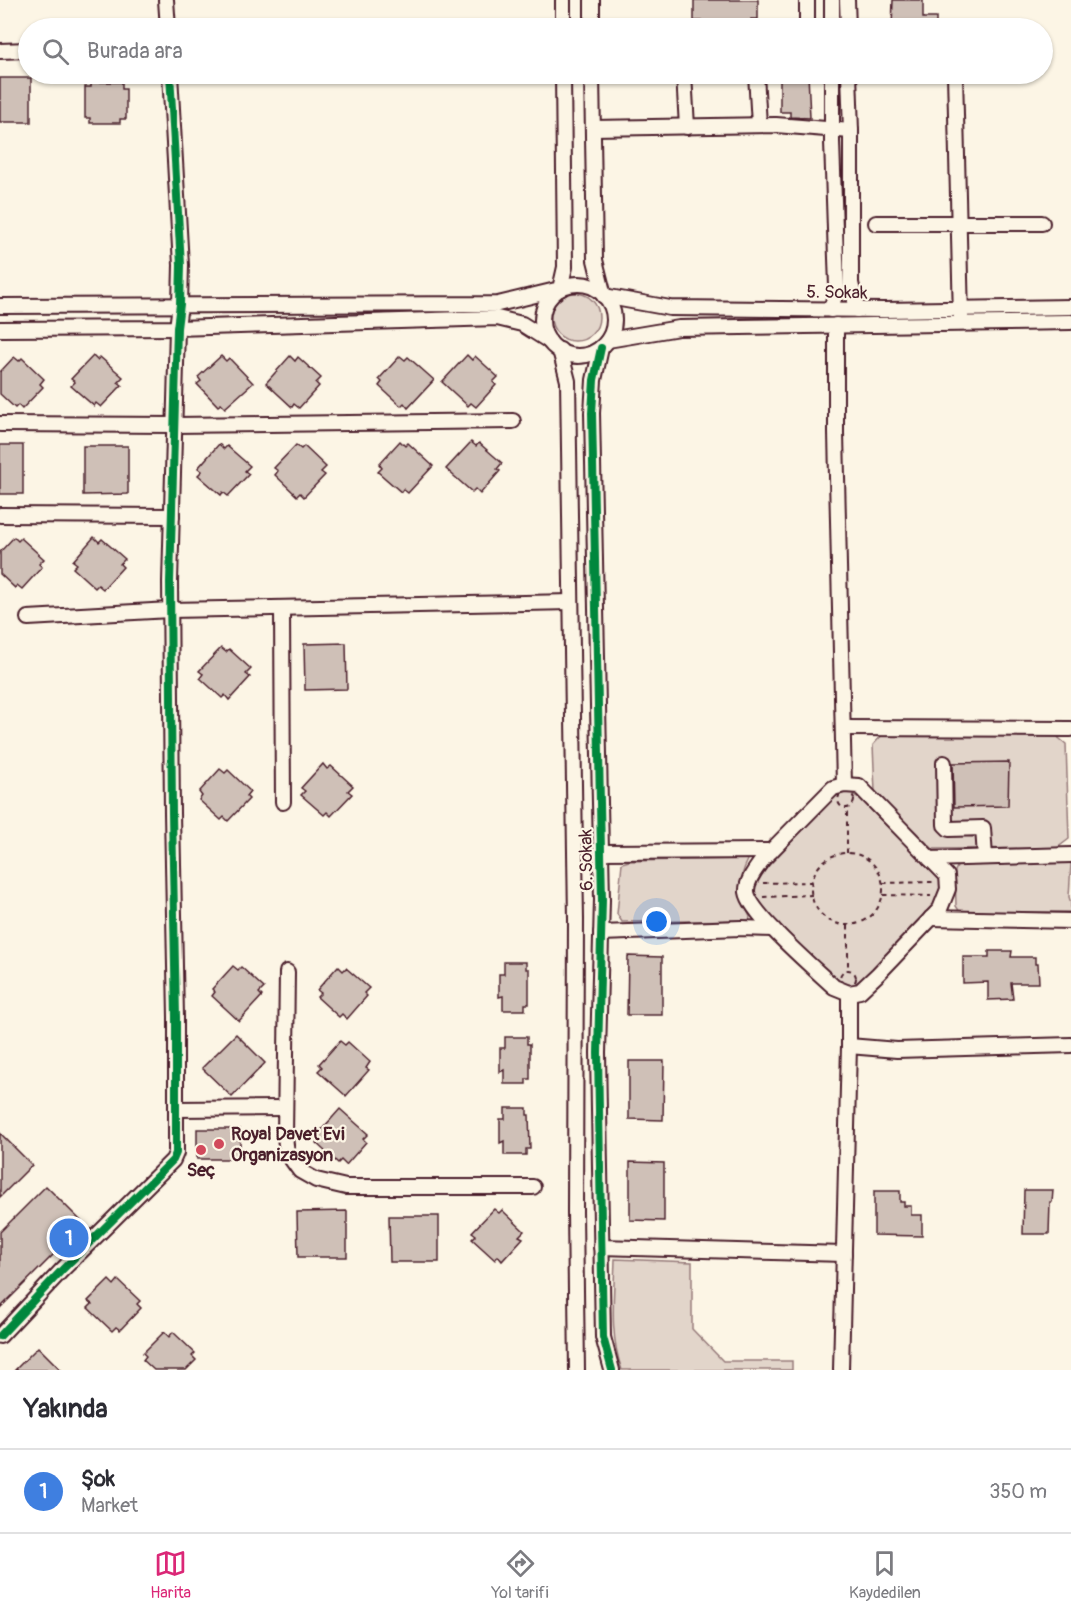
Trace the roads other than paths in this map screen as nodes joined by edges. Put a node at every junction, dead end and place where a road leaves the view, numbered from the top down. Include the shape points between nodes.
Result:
1 (166, 0) edge
2 (563, 0) edge
3 (591, 0) edge
4 (807, 0) edge
5 (832, 0) edge
6 (847, 0) edge
7 (167, 18) edge
8 (563, 18) edge
9 (592, 18) edge
10 (807, 18) edge
11 (832, 18) edge
12 (848, 18) edge
13 (18, 50) edge
14 (0, 51) edge
15 (171, 84) edge
16 (563, 84) edge
17 (592, 84) edge
18 (685, 84) edge
19 (757, 84) edge
20 (832, 84) edge
21 (849, 84) edge
22 (955, 84) edge
23 (759, 125) junction
24 (687, 127) junction
25 (593, 128) junction
26 (832, 129) junction
27 (851, 131) junction
28 (876, 223) dead end
29 (958, 223) junction
30 (1042, 223) dead end
31 (560, 289) junction
32 (604, 296) junction
33 (180, 304) junction
34 (0, 306) edge
35 (1071, 307) edge
36 (831, 310) junction
37 (857, 310) junction
38 (961, 316) junction
39 (1071, 322) edge
40 (836, 325) junction
41 (177, 328) junction
42 (0, 329) edge
43 (604, 344) junction
44 (554, 346) junction
45 (513, 421) dead end
46 (0, 424) edge
47 (174, 425) junction
48 (0, 515) edge
49 (172, 516) junction
50 (571, 602) junction
51 (282, 608) junction
52 (170, 610) junction
53 (28, 618) dead end
54 (843, 728) junction
55 (1071, 729) edge
56 (944, 763) dead end
57 (844, 785) junction
58 (283, 802) dead end
59 (771, 851) junction
60 (601, 852) junction
61 (1071, 855) edge
62 (984, 857) junction
63 (930, 859) junction
64 (931, 918) junction
65 (1071, 921) edge
66 (773, 929) junction
67 (601, 933) junction
68 (287, 972) dead end
69 (849, 993) junction
70 (1071, 1045) edge
71 (849, 1046) junction
72 (285, 1108) junction
73 (176, 1109) junction
74 (533, 1187) dead end
75 (601, 1247) junction
76 (844, 1254) junction
77 (0, 1336) edge
78 (577, 1370) edge
79 (612, 1370) edge
80 (841, 1370) edge

1 - 7 street
2 - 8 street
3 - 9 street
4 - 10 street
5 - 11 street
6 - 12 street
13 - 14 street
15 - 33 street
16 - 31 street via 565,267
17 - 25 street
18 - 24 street
19 - 23 street
20 - 26 street
21 - 27 street
22 - 29 street
23 - 24 street
23 - 26 street
24 - 25 street
25 - 32 street via 596,260
26 - 27 street
26 - 36 street via 837,287
27 - 37 street via 851,283
28 - 29 street
29 - 30 street
29 - 38 street
31 - 32 street via 583,285
31 - 33 street via 498,304
31 - 44 street via 544,307 542,319 544,331
32 - 36 street, 5. Sokak via 670,308
32 - 43 street via 614,317 613,329
33 - 34 street
33 - 41 street
35 - 38 street, 5. Sokak
36 - 37 street, 5. Sokak
37 - 38 street, 5. Sokak
38 - 39 street, 5. Sokak
38 - 40 street, 5. Sokak
40 - 43 street, 5. Sokak via 679,328
40 - 54 street
41 - 42 street
41 - 44 street via 497,318 522,324
41 - 47 street
43 - 44 street via 579,356
43 - 60 street, 6. Sokak via 594,380 592,413
44 - 50 street, 6. Sokak via 568,381
45 - 47 street
46 - 47 street
47 - 49 street
48 - 49 street
49 - 52 street
50 - 51 street
50 - 78 street, 6. Sokak
51 - 52 street
51 - 58 street
52 - 53 street
52 - 73 street
54 - 55 street
54 - 57 street
56 - 62 street via 945,825 949,829 983,828
57 - 59 street via 833,788
57 - 63 street via 859,786
59 - 60 street
59 - 66 street via 747,889 757,910
60 - 67 street, 6. Sokak
61 - 62 street
62 - 63 street
63 - 64 street via 948,882 940,909
64 - 65 street
64 - 69 street via 860,991
66 - 67 street
66 - 69 street via 834,987
67 - 75 street, 6. Sokak
68 - 72 street
69 - 71 street
70 - 71 street via 897,1050
71 - 76 street
72 - 73 street
72 - 74 street via 287,1153 300,1171 316,1180 346,1187
73 - 77 street via 173,1160
75 - 76 street
75 - 79 street, 6. Sokak via 603,1337
76 - 80 street

